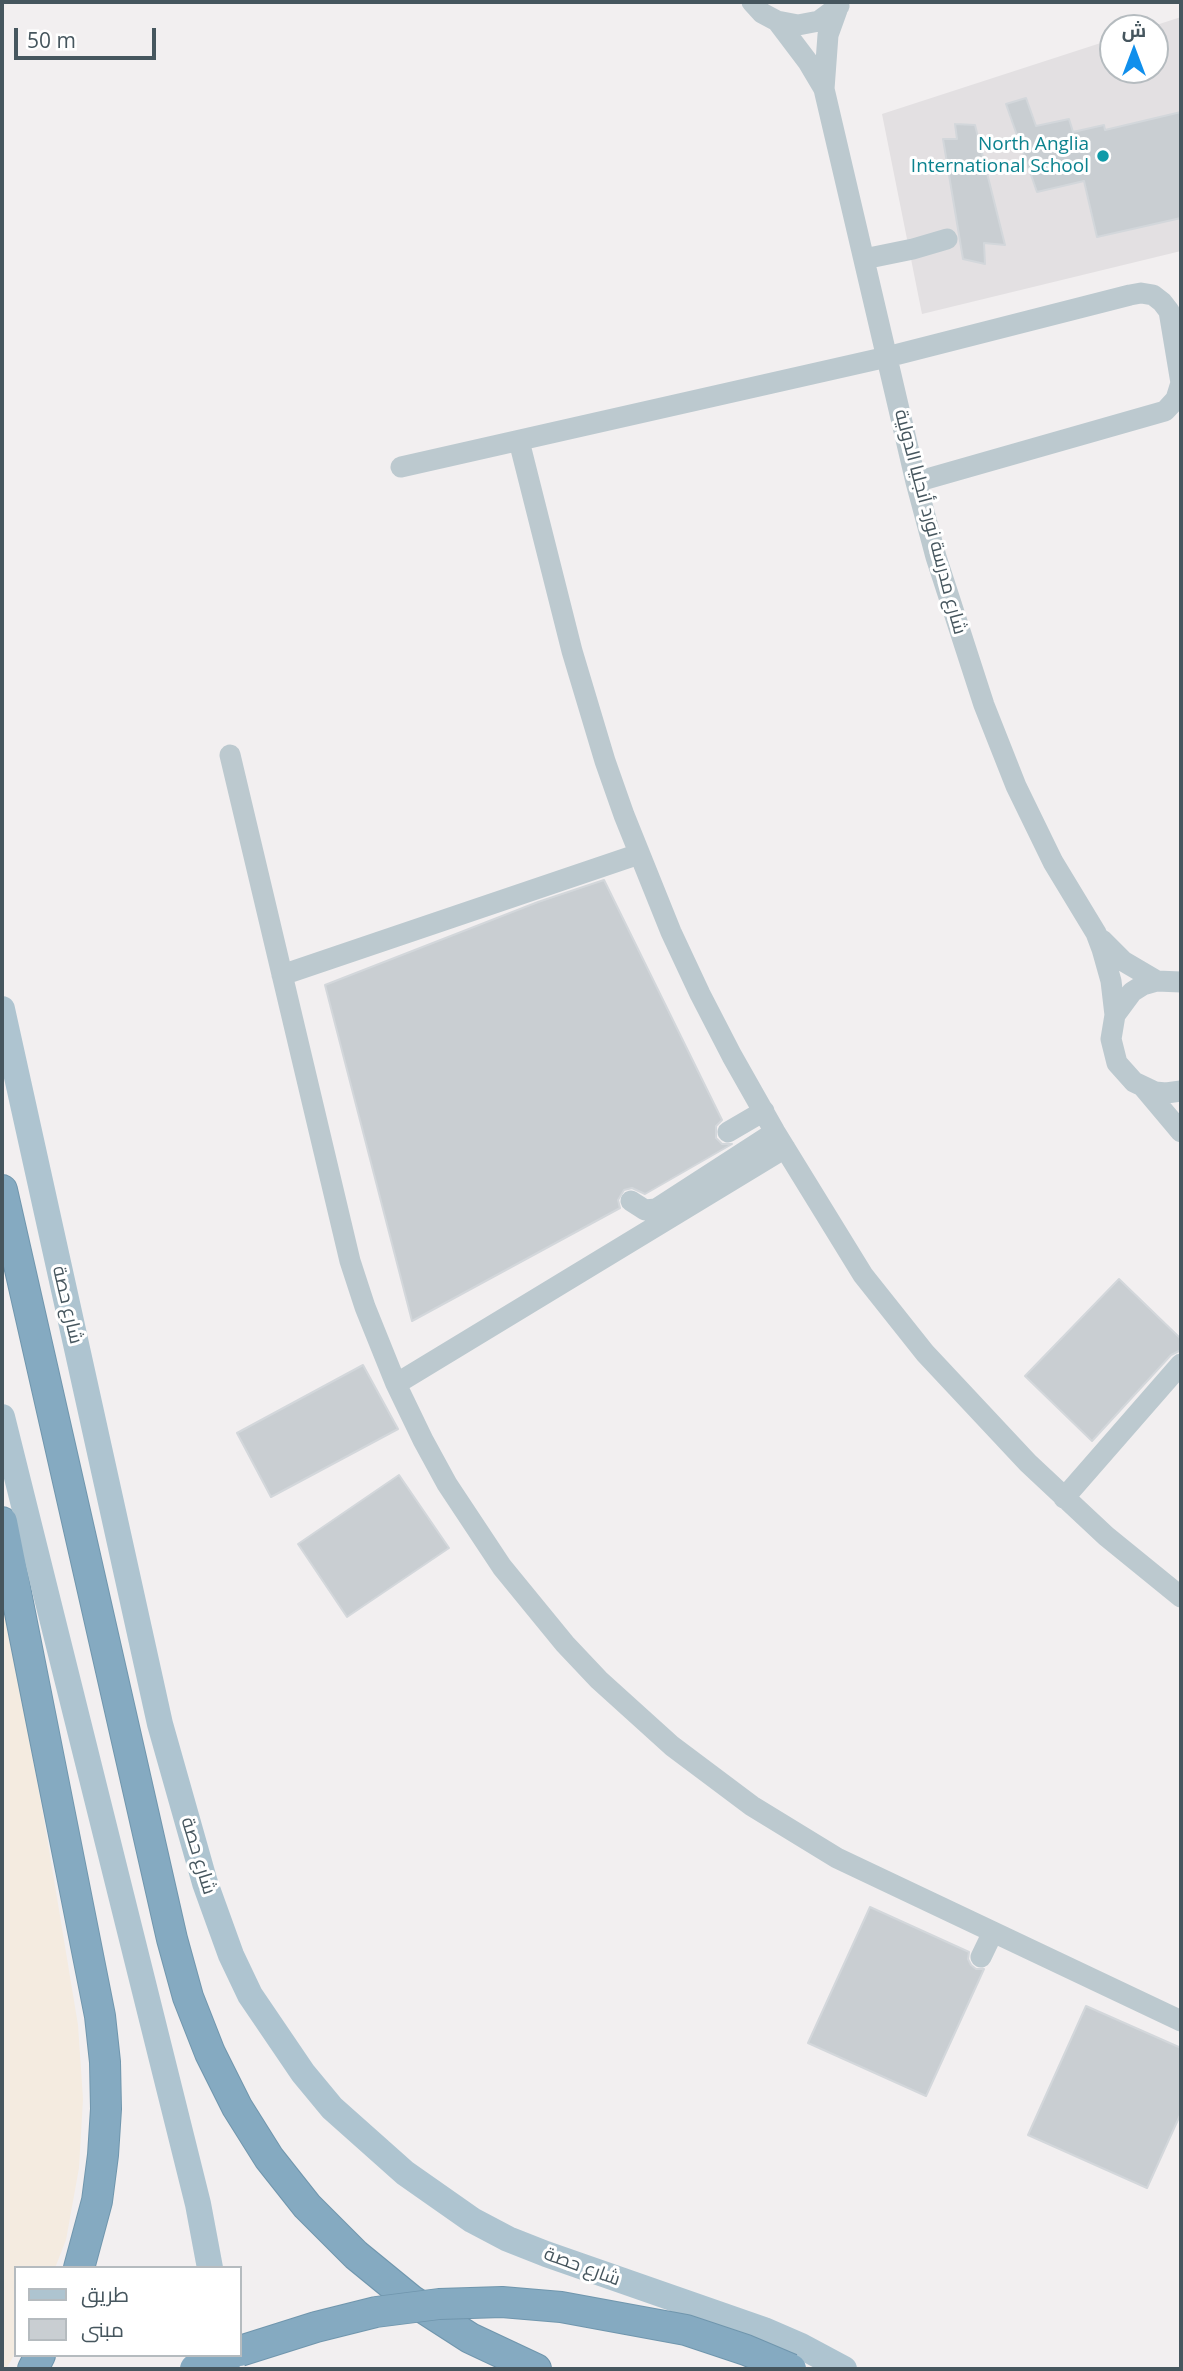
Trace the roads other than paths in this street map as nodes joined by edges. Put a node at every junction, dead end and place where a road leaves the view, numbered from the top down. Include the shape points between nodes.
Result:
1 (752, 2) edge
2 (840, 6) edge
3 (777, 21) junction
4 (824, 89) junction
5 (947, 239) dead end
6 (864, 259) junction
7 (1179, 354) edge
8 (887, 357) junction
9 (519, 441) junction
10 (401, 467) dead end
11 (916, 482) junction
12 (230, 755) dead end
13 (639, 854) junction
14 (1096, 933) junction
15 (282, 975) junction
16 (1157, 981) junction
17 (1181, 982) edge
18 (2, 1009) edge
19 (1115, 1014) junction
20 (1144, 1088) junction
21 (1181, 1091) edge
22 (764, 1111) junction
23 (728, 1132) dead end
24 (1181, 1132) edge
25 (780, 1140) junction
26 (2, 1190) edge
27 (631, 1201) dead end
28 (1181, 1364) edge
29 (396, 1384) junction
30 (2, 1417) edge
31 (1064, 1498) junction
32 (2, 1522) edge
33 (1181, 1597) edge
34 (993, 1932) junction
35 (981, 1957) dead end
36 (1181, 2021) edge
37 (80, 2266) edge
38 (210, 2266) edge
39 (242, 2350) edge
40 (225, 2357) edge
41 (195, 2369) edge
42 (536, 2369) edge
43 (791, 2369) edge
44 (844, 2369) edge

1 - 3 street, شارع مدرسة نورد أنجليا الدولية
2 - 3 street via 819,21 798,25
2 - 4 street, شارع مدرسة نورد أنجليا الدولية via 828,35
3 - 4 street, شارع مدرسة نورد أنجليا الدولية
4 - 6 street, شارع مدرسة نورد أنجليا الدولية
5 - 6 street
6 - 8 street, شارع مدرسة نورد أنجليا الدولية
7 - 8 street via 1169,311 1153,295 1141,293
7 - 11 street via 1180,391 1165,411
8 - 9 street
8 - 11 street, شارع مدرسة نورد أنجليا الدولية
9 - 10 street
9 - 13 street via 588,707
11 - 14 street, شارع مدرسة نورد أنجليا الدولية via 959,631 997,738 1053,862
12 - 15 street
13 - 15 street
13 - 22 street via 701,994
14 - 16 street, شارع مدرسة نورد أنجليا الدولية via 1124,961
14 - 19 street, شارع مدرسة نورد أنجليا الدولية via 1108,965
15 - 29 street via 350,1261
16 - 17 street
16 - 19 street via 1132,992
18 - 44 main road, شارع حصة via 160,1724 205,1883 250,1995 332,2108 438,2198 472,2220 546,2254 764,2330
19 - 20 street, شارع مدرسة نورد أنجليا الدولية via 1112,1051 1124,1074
20 - 21 street
20 - 24 street, شارع مدرسة نورد أنجليا الدولية
22 - 23 street
22 - 25 street
25 - 27 street via 727,1156 656,1209 645,1210
25 - 29 street
25 - 31 street via 863,1275 893,1314 975,1409
26 - 42 highway via 172,1939 210,2053 269,2158 307,2206 356,2255 411,2300 470,2338
28 - 31 street
29 - 34 street via 447,1484 502,1567 565,1644 635,1714 711,1777 793,1833
30 - 38 main road
31 - 33 street
32 - 37 highway via 100,2016 105,2062 103,2155 97,2202
34 - 35 street
34 - 36 street
39 - 43 highway, bridge via 376,2312 502,2302 574,2309 686,2330
40 - 41 highway, bridge

